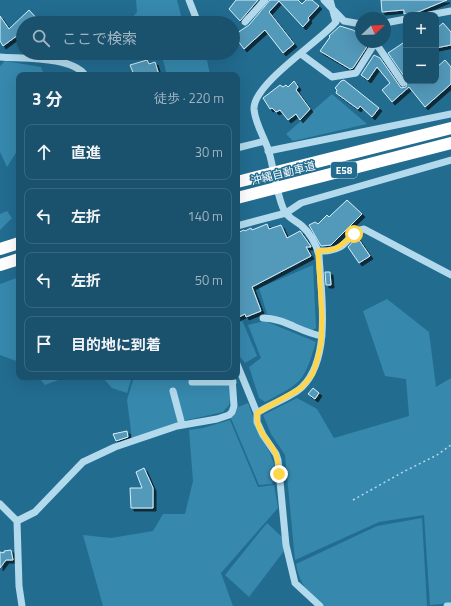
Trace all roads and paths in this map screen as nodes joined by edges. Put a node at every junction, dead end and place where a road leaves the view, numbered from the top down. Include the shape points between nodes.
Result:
1 (189, 0) edge
2 (265, 0) edge
3 (324, 0) edge
4 (330, 0) edge
5 (332, 8) junction
6 (451, 11) edge
7 (439, 13) edge
8 (195, 16) edge
9 (403, 20) edge
10 (245, 22) dead end
11 (391, 22) edge
12 (355, 23) edge
13 (371, 48) edge
14 (379, 48) edge
15 (301, 54) junction
16 (0, 57) edge
17 (16, 58) edge
18 (37, 60) edge
19 (82, 72) edge
20 (403, 83) dead end
21 (451, 114) edge
22 (451, 128) edge
23 (265, 141) junction
24 (451, 144) edge
25 (240, 147) edge
26 (269, 153) junction
27 (451, 160) edge
28 (240, 181) edge
29 (240, 197) edge
30 (284, 210) junction
31 (240, 225) edge
32 (16, 244) edge
33 (0, 249) edge
34 (318, 251) junction
35 (16, 260) edge
36 (0, 265) edge
37 (451, 275) edge
38 (263, 318) dead end
39 (322, 336) junction
40 (240, 371) edge
41 (233, 380) edge
42 (192, 382) dead end
43 (173, 391) dead end
44 (257, 413) junction
45 (182, 425) junction
46 (451, 445) edge
47 (353, 500) dead end
48 (0, 504) edge
49 (17, 521) junction
50 (22, 606) edge
51 (320, 606) edge
52 (447, 606) edge
53 (451, 606) edge

1 - 8 street
2 - 10 street
3 - 5 street
4 - 5 street
5 - 12 street via 344,20
5 - 15 street via 336,22
6 - 7 street
9 - 11 street
13 - 15 street via 356,73 332,77
14 - 20 street
15 - 23 street via 262,88 254,102 255,115
16 - 17 street
18 - 19 street via 62,62
21 - 26 street
22 - 28 highway, 沖縄自動車道 / E58
23 - 25 street
23 - 26 street
24 - 29 highway, 沖縄自動車道 / E58
26 - 30 street
27 - 30 street
30 - 31 street
30 - 34 street via 290,219 302,226
32 - 33 highway
34 - 37 street via 338,248 364,229
34 - 39 street
35 - 36 highway
38 - 39 street via 290,324
39 - 44 street via 316,364 307,382
40 - 44 street
41 - 42 street
41 - 45 street via 232,412 217,419
43 - 45 street
44 - 51 street via 257,422 278,460 286,545 295,583
45 - 49 street via 115,447 83,462 35,512
46 - 47 path
48 - 49 street
49 - 50 street
52 - 53 street

